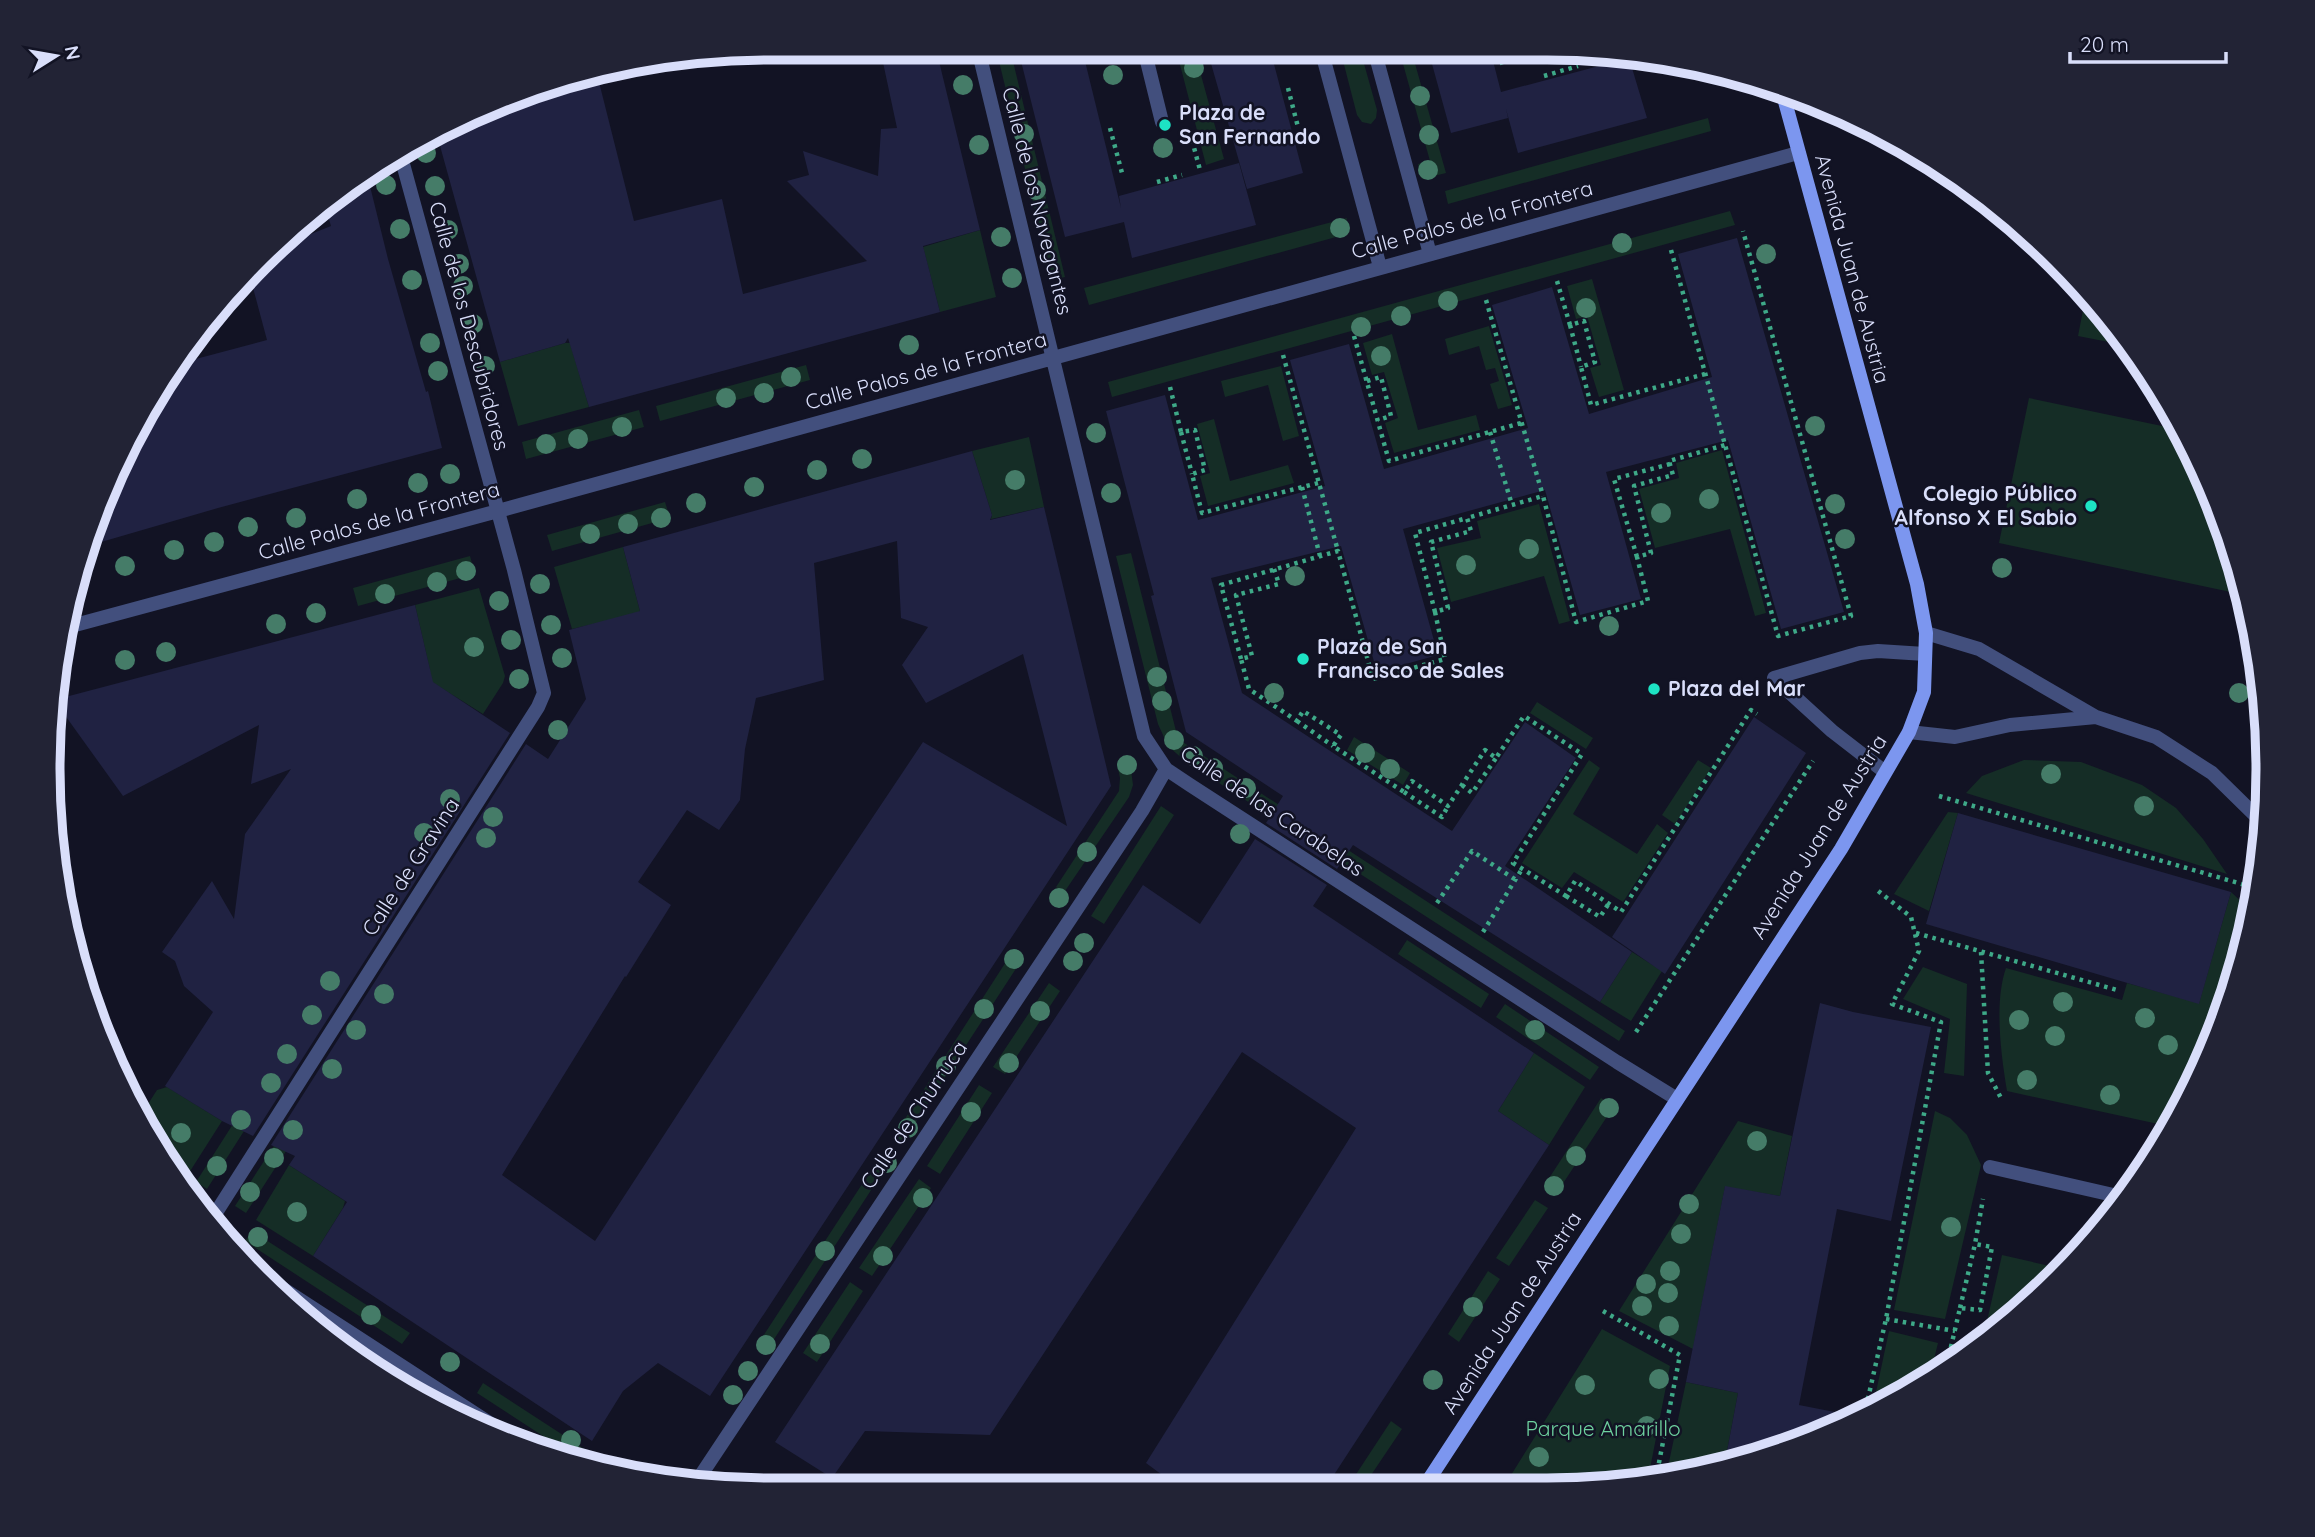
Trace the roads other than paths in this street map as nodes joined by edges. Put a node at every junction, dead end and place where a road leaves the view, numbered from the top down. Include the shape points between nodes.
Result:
1 (980, 60) edge
2 (1146, 60) edge
3 (1324, 60) edge
4 (1377, 60) edge
5 (1785, 101) edge
6 (1162, 122) dead end
7 (1798, 153) junction
8 (402, 161) edge
9 (1430, 254) junction
10 (1380, 267) junction
11 (1054, 358) junction
12 (498, 511) junction
13 (74, 625) edge
14 (1926, 633) junction
15 (1925, 654) junction
16 (2096, 717) junction
17 (1909, 732) junction
18 (1166, 769) junction
19 (1885, 772) junction
20 (2254, 814) edge
21 (1677, 1098) junction
22 (1990, 1167) road end
23 (2113, 1195) edge
24 (216, 1212) edge
25 (296, 1297) edge
26 (474, 1413) edge
27 (702, 1474) edge
28 (1430, 1478) edge

1 - 11 street, Calle de los Navegantes
2 - 6 street
3 - 10 street
4 - 9 street
5 - 7 main road, Avenida Juan de Austria
7 - 9 street, Calle Palos de la Frontera
7 - 14 main road, Avenida Juan de Austria via 1917,584
8 - 12 street, Calle de los Descubridores
9 - 10 street, Calle Palos de la Frontera
10 - 11 street, Calle Palos de la Frontera
11 - 12 street, Calle Palos de la Frontera
11 - 18 street, Calle de las Carabelas via 1144,736
12 - 13 street, Calle Palos de la Frontera
12 - 24 street, Calle de Gravina via 544,693
14 - 15 main road, Avenida Juan de Austria
14 - 16 street via 1979,649
15 - 17 main road, Avenida Juan de Austria via 1924,692
15 - 19 street via 1860,653 1774,678
16 - 17 street via 1955,737
16 - 20 street via 2156,737 2212,773
17 - 19 main road, Avenida Juan de Austria
18 - 21 street, Calle de las Carabelas
18 - 27 street, Calle de Churruca
19 - 21 main road, Avenida Juan de Austria via 1841,849
21 - 28 main road, Avenida Juan de Austria
22 - 23 street
25 - 26 street

